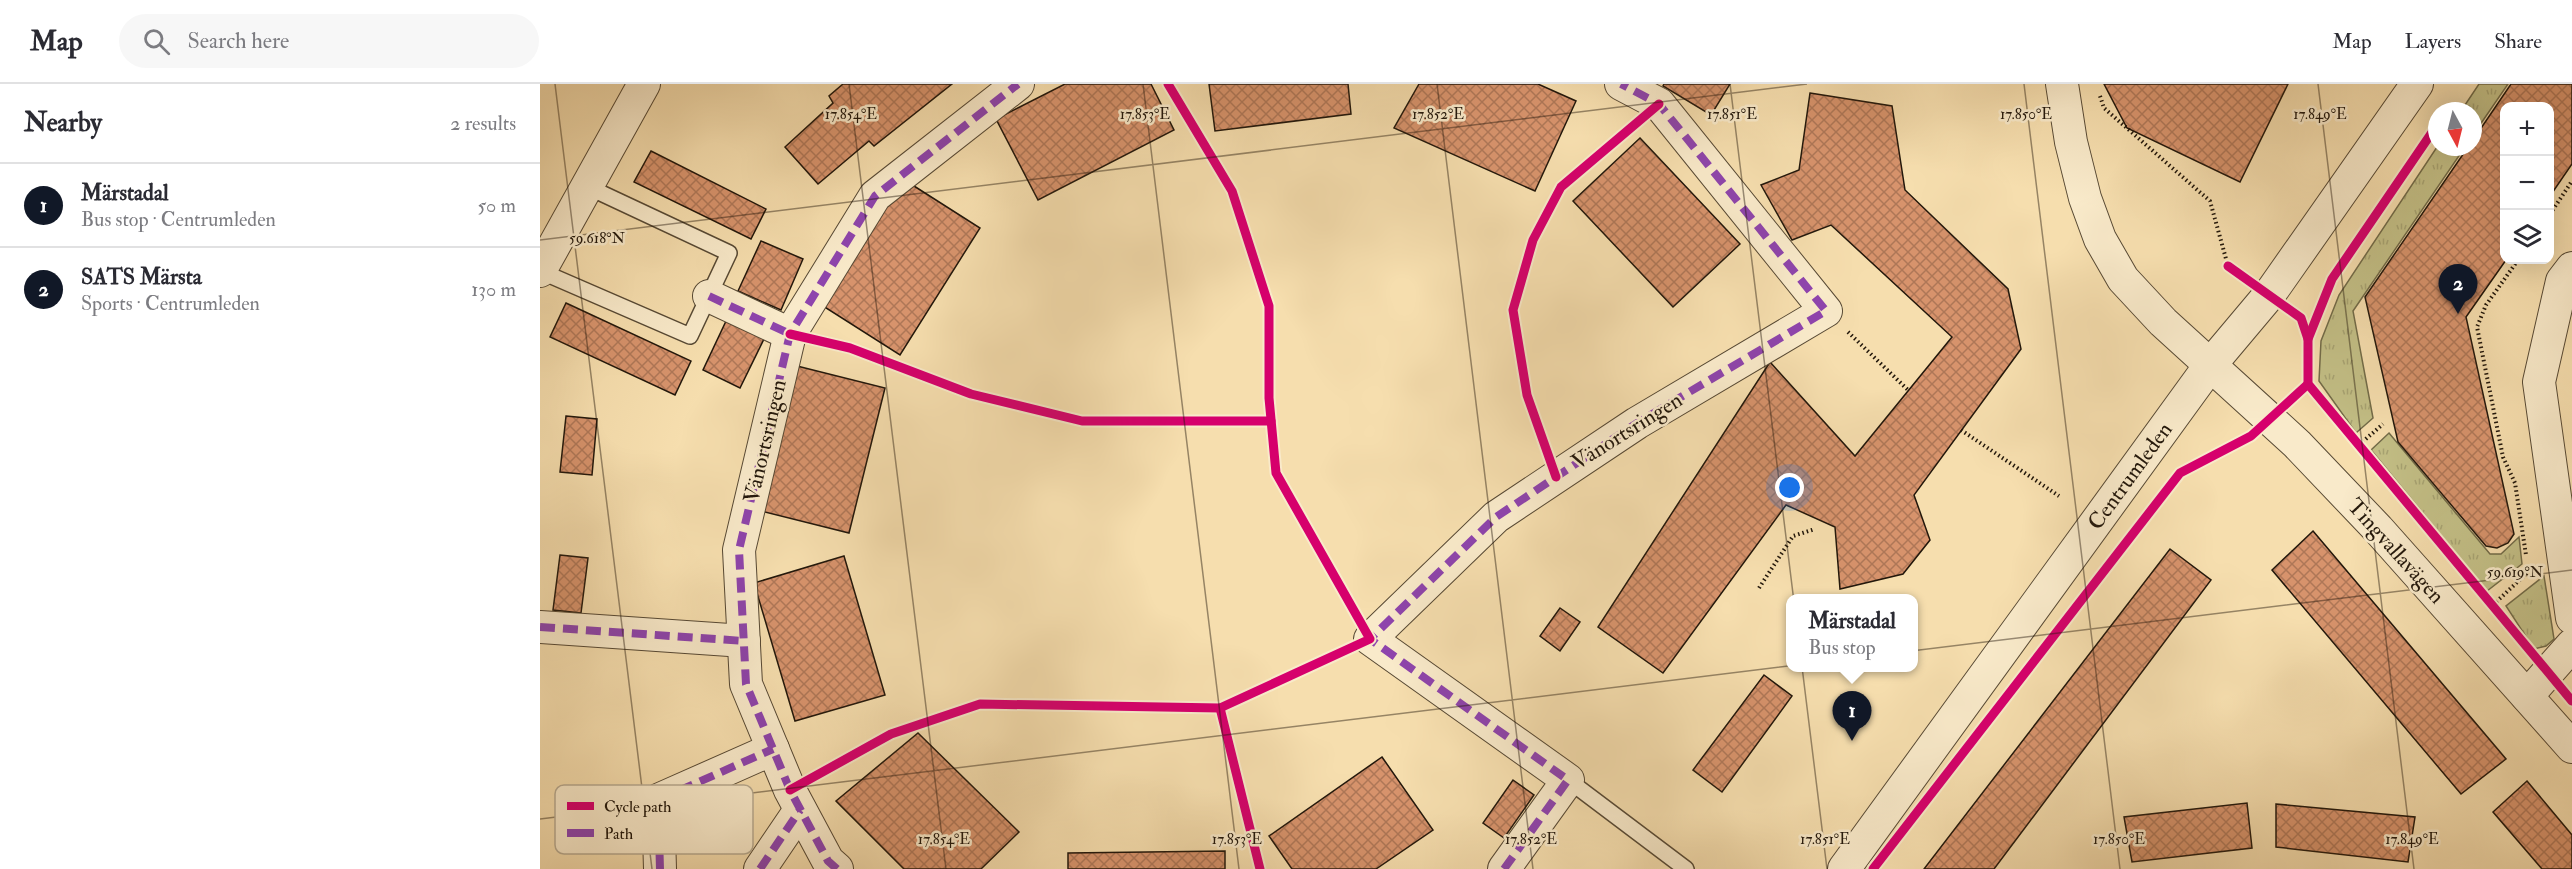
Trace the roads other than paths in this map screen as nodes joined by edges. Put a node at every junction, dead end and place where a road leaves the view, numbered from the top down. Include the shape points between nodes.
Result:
1 (644, 84) edge
2 (1018, 84) edge
3 (2062, 84) edge
4 (2417, 84) edge
5 (1634, 87) edge
6 (586, 186) junction
7 (2572, 268) edge
8 (540, 271) edge
9 (709, 296) junction
10 (790, 334) junction
11 (2211, 364) junction
12 (2572, 618) edge
13 (540, 627) edge
14 (744, 641) junction
15 (2572, 645) edge
16 (2527, 696) junction
17 (2572, 747) edge
18 (773, 749) junction
19 (1568, 780) junction
20 (692, 785) edge
21 (800, 810) junction
22 (660, 854) edge
23 (660, 869) edge
24 (760, 869) edge
25 (837, 869) edge
26 (1504, 869) edge
27 (1686, 869) edge
28 (1844, 869) edge

1 - 6 street
2 - 10 street, Vänortsringen via 875,196
3 - 11 street, Tingvallavägen via 2071,142 2100,239 2123,279 2163,322
4 - 11 street, Centrumleden via 2269,295
5 - 19 street, Vänortsringen via 1659,104 1826,311 1637,423 1496,517 1370,639
6 - 8 street
6 - 9 lane via 729,253
7 - 12 street via 2562,281 2539,382
8 - 9 lane via 690,336
9 - 10 street
10 - 14 street, Vänortsringen via 739,550
11 - 16 street, Tingvallavägen via 2321,469
11 - 28 street, Centrumleden
13 - 14 street
14 - 18 street, Vänortsringen via 746,684
15 - 16 street
16 - 17 street, Tingvallavägen
18 - 20 street
18 - 21 street, Vänortsringen
19 - 26 street
19 - 27 lane
21 - 24 street
21 - 25 street, Vänortsringen via 828,861
22 - 23 street

